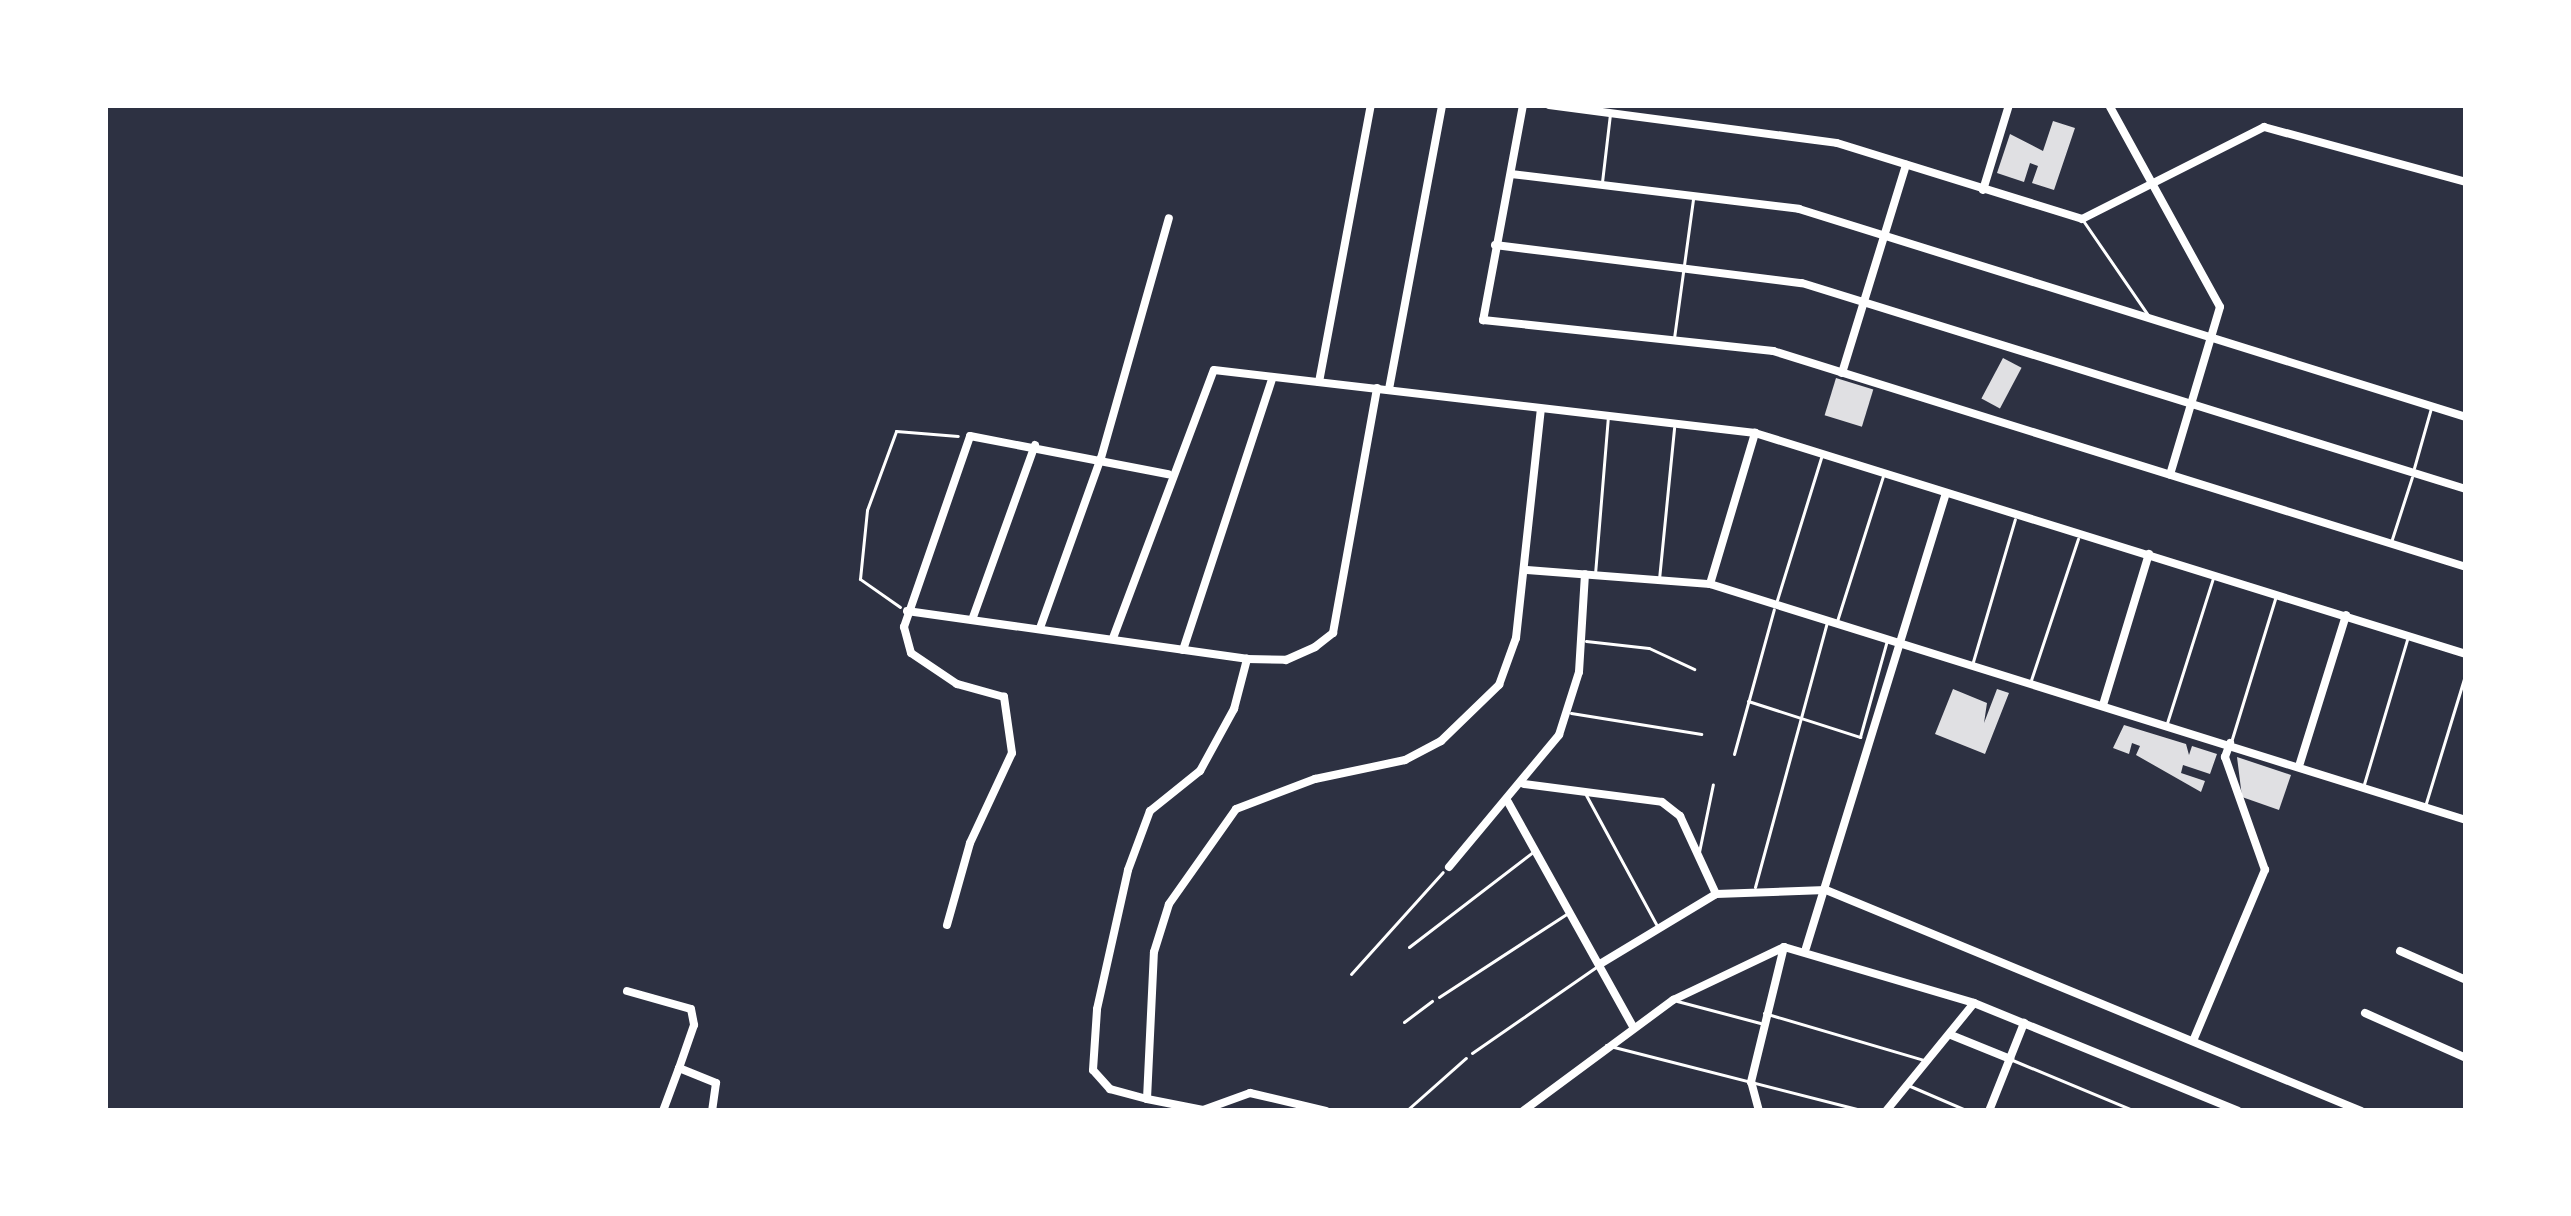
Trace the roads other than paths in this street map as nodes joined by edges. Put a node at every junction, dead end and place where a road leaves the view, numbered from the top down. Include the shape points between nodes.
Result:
1 (1371, 105) edge
2 (1442, 105) edge
3 (1522, 105) edge
4 (1550, 105) edge
5 (2009, 105) edge
6 (2109, 105) edge
7 (1610, 112) junction
8 (1906, 164) junction
9 (1511, 174) junction
10 (2466, 182) edge
11 (1602, 184) junction
12 (2151, 184) junction
13 (1983, 190) junction
14 (1694, 196) junction
15 (1169, 218) dead end
16 (2082, 219) junction
17 (1883, 234) junction
18 (1495, 245) junction
19 (1683, 266) junction
20 (1864, 301) junction
21 (2149, 316) junction
22 (1674, 340) junction
23 (2215, 340) junction
24 (1842, 373) junction
25 (1273, 377) junction
26 (1319, 382) junction
27 (1377, 388) junction
28 (1389, 389) junction
29 (2432, 406) junction
30 (2193, 408) junction
31 (1541, 410) junction
32 (1608, 417) junction
33 (2466, 417) edge
34 (1674, 423) junction
35 (1754, 433) junction
36 (1035, 445) junction
37 (1822, 453) junction
38 (1101, 458) junction
39 (2413, 472) junction
40 (1168, 473) junction
41 (1884, 473) junction
42 (2170, 476) junction
43 (2466, 490) edge
44 (1946, 493) junction
45 (2017, 515) junction
46 (2080, 534) junction
47 (2390, 544) junction
48 (2149, 554) junction
49 (2466, 567) edge
50 (1527, 570) junction
51 (2214, 574) junction
52 (1590, 575) junction
53 (1659, 581) junction
54 (1710, 584) junction
55 (2276, 595) junction
56 (1776, 602) junction
57 (907, 611) junction
58 (2346, 615) junction
59 (972, 620) junction
60 (1832, 622) junction
61 (1040, 628) junction
62 (2408, 636) junction
63 (1113, 638) junction
64 (1887, 640) junction
65 (1584, 641) junction
66 (1904, 646) junction
67 (1184, 650) junction
68 (2466, 654) edge
69 (1247, 659) junction
70 (1971, 667) junction
71 (1694, 669) dead end
72 (2466, 672) edge
73 (2030, 685) junction
74 (1747, 700) junction
75 (2103, 706) junction
76 (1569, 713) junction
77 (1802, 718) junction
78 (2166, 724) junction
79 (1701, 734) dead end
80 (2230, 743) junction
81 (1734, 754) dead end
82 (2300, 763) junction
83 (1525, 784) junction
84 (1713, 784) dead end
85 (2364, 784) junction
86 (1584, 792) junction
87 (1508, 802) junction
88 (2425, 805) junction
89 (2466, 820) edge
90 (1536, 850) junction
91 (1698, 854) junction
92 (1448, 867) road end
93 (1755, 887) junction
94 (1826, 890) junction
95 (1717, 893) junction
96 (1571, 912) junction
97 (947, 925) dead end
98 (1657, 926) junction
99 (1409, 947) dead end
100 (1784, 947) junction
101 (1806, 948) junction
102 (2400, 950) dead end
103 (1600, 964) junction
104 (2466, 980) edge
105 (627, 991) dead end
106 (1438, 997) road end
107 (1673, 1000) junction
108 (1974, 1003) junction
109 (2365, 1013) dead end
110 (1763, 1018) junction
111 (2024, 1023) junction
112 (1633, 1027) junction
113 (1950, 1034) junction
114 (2192, 1041) junction
115 (1606, 1045) junction
116 (1472, 1053) road end
117 (2466, 1058) edge
118 (2011, 1059) junction
119 (1925, 1060) junction
120 (679, 1068) junction
121 (1751, 1082) junction
122 (1908, 1085) junction
123 (1147, 1099) junction
124 (1202, 1110) edge
125 (663, 1111) edge
126 (712, 1111) edge
127 (1326, 1111) edge
128 (1523, 1111) edge
129 (1759, 1111) edge
130 (1864, 1111) edge
131 (1886, 1111) edge
132 (1968, 1111) edge
133 (1989, 1111) edge
134 (2135, 1111) edge
135 (2238, 1111) edge
136 (2361, 1111) edge

1 - 26 street
2 - 28 street
3 - 9 street
4 - 7 street
5 - 13 street
6 - 12 street
7 - 8 street via 1818,139
7 - 11 lane
8 - 13 street
8 - 17 street
9 - 11 street
9 - 18 street
10 - 12 street via 2264,127
11 - 14 street
12 - 16 street
12 - 23 street via 2220,307
13 - 16 street
14 - 17 street via 1799,209
14 - 19 lane
15 - 38 street
16 - 21 lane
17 - 20 street
17 - 21 street
18 - 19 street
18 - 22 street via 1483,320
19 - 20 street
19 - 22 lane
20 - 24 street
20 - 30 street
21 - 23 street
22 - 24 street via 1773,351
23 - 29 street
23 - 30 street
24 - 42 street
25 - 26 street
25 - 40 street via 1214,370
25 - 67 street
26 - 27 street
27 - 28 street
27 - 69 street via 1333,633 1286,660
28 - 31 street
29 - 33 street
29 - 39 lane
30 - 39 street
30 - 42 street
31 - 32 street
31 - 50 street
32 - 34 street
32 - 52 lane
34 - 35 street
34 - 53 lane
35 - 37 street
35 - 54 street
36 - 38 street
36 - 57 street via 970,436
36 - 59 street
37 - 41 street
37 - 56 lane
38 - 40 street
38 - 61 street
39 - 43 street
39 - 47 lane
40 - 63 street
41 - 44 street
41 - 60 lane
42 - 47 street
44 - 45 street
44 - 66 street
45 - 46 street
45 - 70 lane
46 - 48 street
46 - 73 lane
47 - 49 street
48 - 51 street
48 - 75 street
50 - 52 street
50 - 123 street via 1498,685 1441,741 1406,760 1251,799 1218,831 1158,932
51 - 55 street
51 - 78 lane
52 - 53 street
52 - 65 street
53 - 54 street
54 - 56 street
55 - 58 street
55 - 80 lane
56 - 60 street
56 - 74 lane
57 - 59 street
57 - 97 street via 910,653 957,684 1000,694 1012,725 1006,782 970,843
58 - 62 street
58 - 82 street
59 - 61 street
60 - 64 street
60 - 77 lane
61 - 63 street
62 - 68 street
62 - 85 lane
63 - 67 street
64 - 66 street
64 - 77 lane via 1860,737
65 - 71 lane via 1649,648
65 - 76 street
66 - 70 street
66 - 94 street
67 - 69 street
69 - 123 street via 1234,710 1200,771 1150,811 1097,1009 1094,1070 1110,1090
70 - 73 street
72 - 88 lane
73 - 75 street
74 - 77 lane
74 - 81 lane
75 - 78 street
76 - 79 lane
76 - 83 street
77 - 93 lane
78 - 80 street
80 - 82 street
80 - 114 street via 2225,757 2266,869
82 - 85 street
83 - 86 street
83 - 87 street
84 - 91 lane
85 - 88 street
86 - 91 street via 1662,802 1680,816
86 - 98 lane
87 - 90 street
87 - 92 street
88 - 89 street
90 - 96 street
90 - 99 lane
91 - 95 street
93 - 94 street
93 - 95 street
94 - 101 street
94 - 114 street
95 - 98 street
96 - 103 street
96 - 106 lane
98 - 103 street
100 - 101 street
100 - 107 street
100 - 110 street
101 - 108 street
102 - 104 street
103 - 112 street
103 - 116 lane
105 - 120 street via 691,1009 694,1025
107 - 110 lane
107 - 112 street
108 - 111 street
108 - 113 street
109 - 117 street
110 - 119 lane
110 - 121 street
111 - 118 street
111 - 135 street
112 - 115 street
113 - 118 street
113 - 119 street
114 - 136 street
115 - 121 lane
115 - 128 street
118 - 133 street
118 - 134 lane
119 - 122 street
120 - 125 street
120 - 126 street via 716,1083
121 - 129 street
121 - 130 lane
122 - 131 street
122 - 132 lane
123 - 124 street
124 - 127 street via 1250,1094

